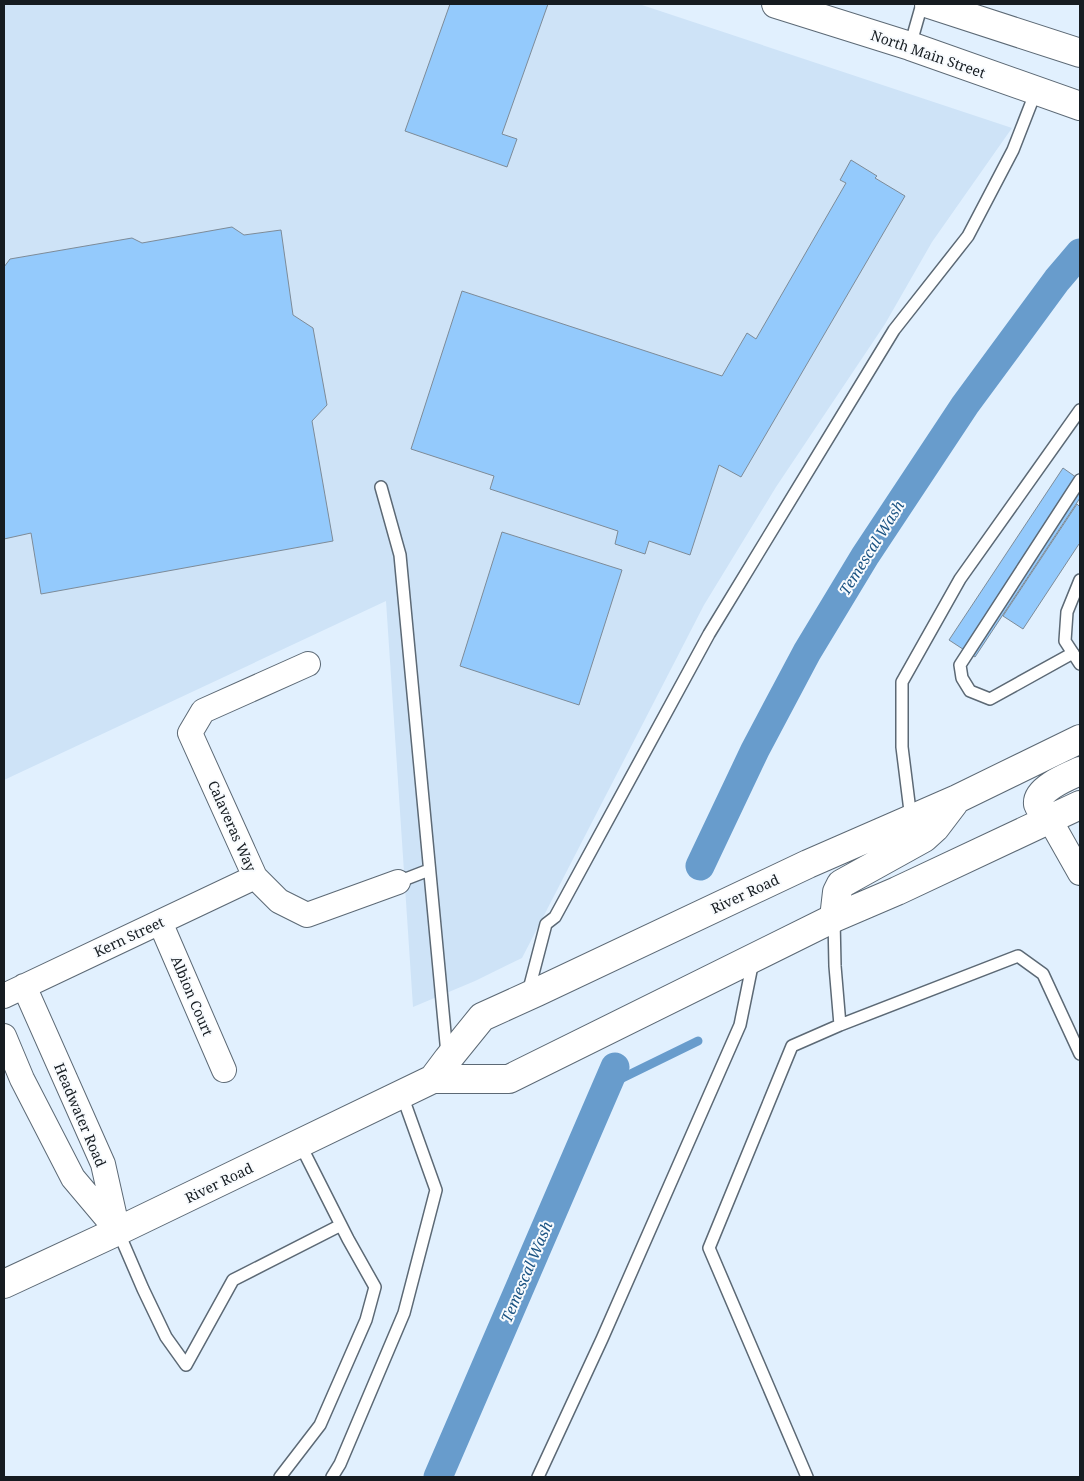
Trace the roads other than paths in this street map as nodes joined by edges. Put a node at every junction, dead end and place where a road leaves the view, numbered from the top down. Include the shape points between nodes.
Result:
1 (776, 4) edge
2 (922, 4) edge
3 (929, 4) edge
4 (910, 46) junction
5 (1078, 50) edge
6 (1036, 91) junction
7 (1074, 104) edge
8 (1080, 410) edge
9 (1080, 480) edge
10 (380, 487) dead end
11 (1080, 580) edge
12 (1073, 653) junction
13 (308, 664) dead end
14 (1080, 664) edge
15 (1080, 740) edge
16 (1080, 771) edge
17 (957, 799) junction
18 (1080, 805) edge
19 (911, 819) junction
20 (1050, 820) junction
21 (430, 870) junction
22 (1080, 873) edge
23 (255, 877) junction
24 (398, 882) joint
25 (834, 918) junction
26 (160, 922) junction
27 (754, 958) junction
28 (14, 991) edge
29 (532, 995) junction
30 (840, 1025) junction
31 (4, 1036) edge
32 (1080, 1054) edge
33 (440, 1069) junction
34 (224, 1070) dead end
35 (402, 1094) junction
36 (300, 1144) junction
37 (341, 1224) junction
38 (118, 1231) junction
39 (4, 1284) edge
40 (280, 1477) edge
41 (332, 1477) edge
42 (538, 1477) edge
43 (808, 1477) edge

1 - 4 main road, North Main Street
2 - 4 lane
3 - 5 main road
4 - 6 main road, North Main Street
6 - 7 main road, North Main Street
6 - 29 lane via 1012,150 968,236 894,330 709,634 555,917 546,924
8 - 19 lane via 960,579 902,682 902,747
9 - 12 lane via 960,665 962,678 970,691 990,699
10 - 21 lane via 400,555
11 - 12 lane via 1067,612 1065,642
12 - 14 lane
13 - 23 street, Calaveras Way via 203,711 190,733
15 - 17 main road, River Road
16 - 20 main road via 1045,789 1040,796 1038,803
17 - 19 main road, River Road
17 - 25 main road via 924,838 841,884
18 - 20 main road, River Road
19 - 29 main road, River Road via 808,864
20 - 22 street
20 - 25 main road, River Road
21 - 24 lane, Calaveras Way
21 - 33 lane
23 - 24 street, Calaveras Way via 279,901 307,914
23 - 26 street, Kern Street
25 - 27 main road, River Road
25 - 30 lane
26 - 28 street, Kern Street
26 - 34 street, Albion Court
27 - 33 main road, River Road via 509,1079
27 - 42 lane via 740,1026
28 - 38 street, Headwater Road via 103,1164
29 - 33 main road, River Road via 482,1017
30 - 32 lane via 1018,956 1043,974
30 - 43 lane via 792,1046 709,1248
31 - 38 street via 73,1178
33 - 35 main road, River Road
35 - 36 main road, River Road
35 - 41 lane via 436,1190 404,1313
36 - 37 lane
36 - 38 main road, River Road
37 - 38 lane via 233,1280 186,1365 166,1337
37 - 40 lane via 375,1287 366,1320 320,1425
38 - 39 main road, River Road

